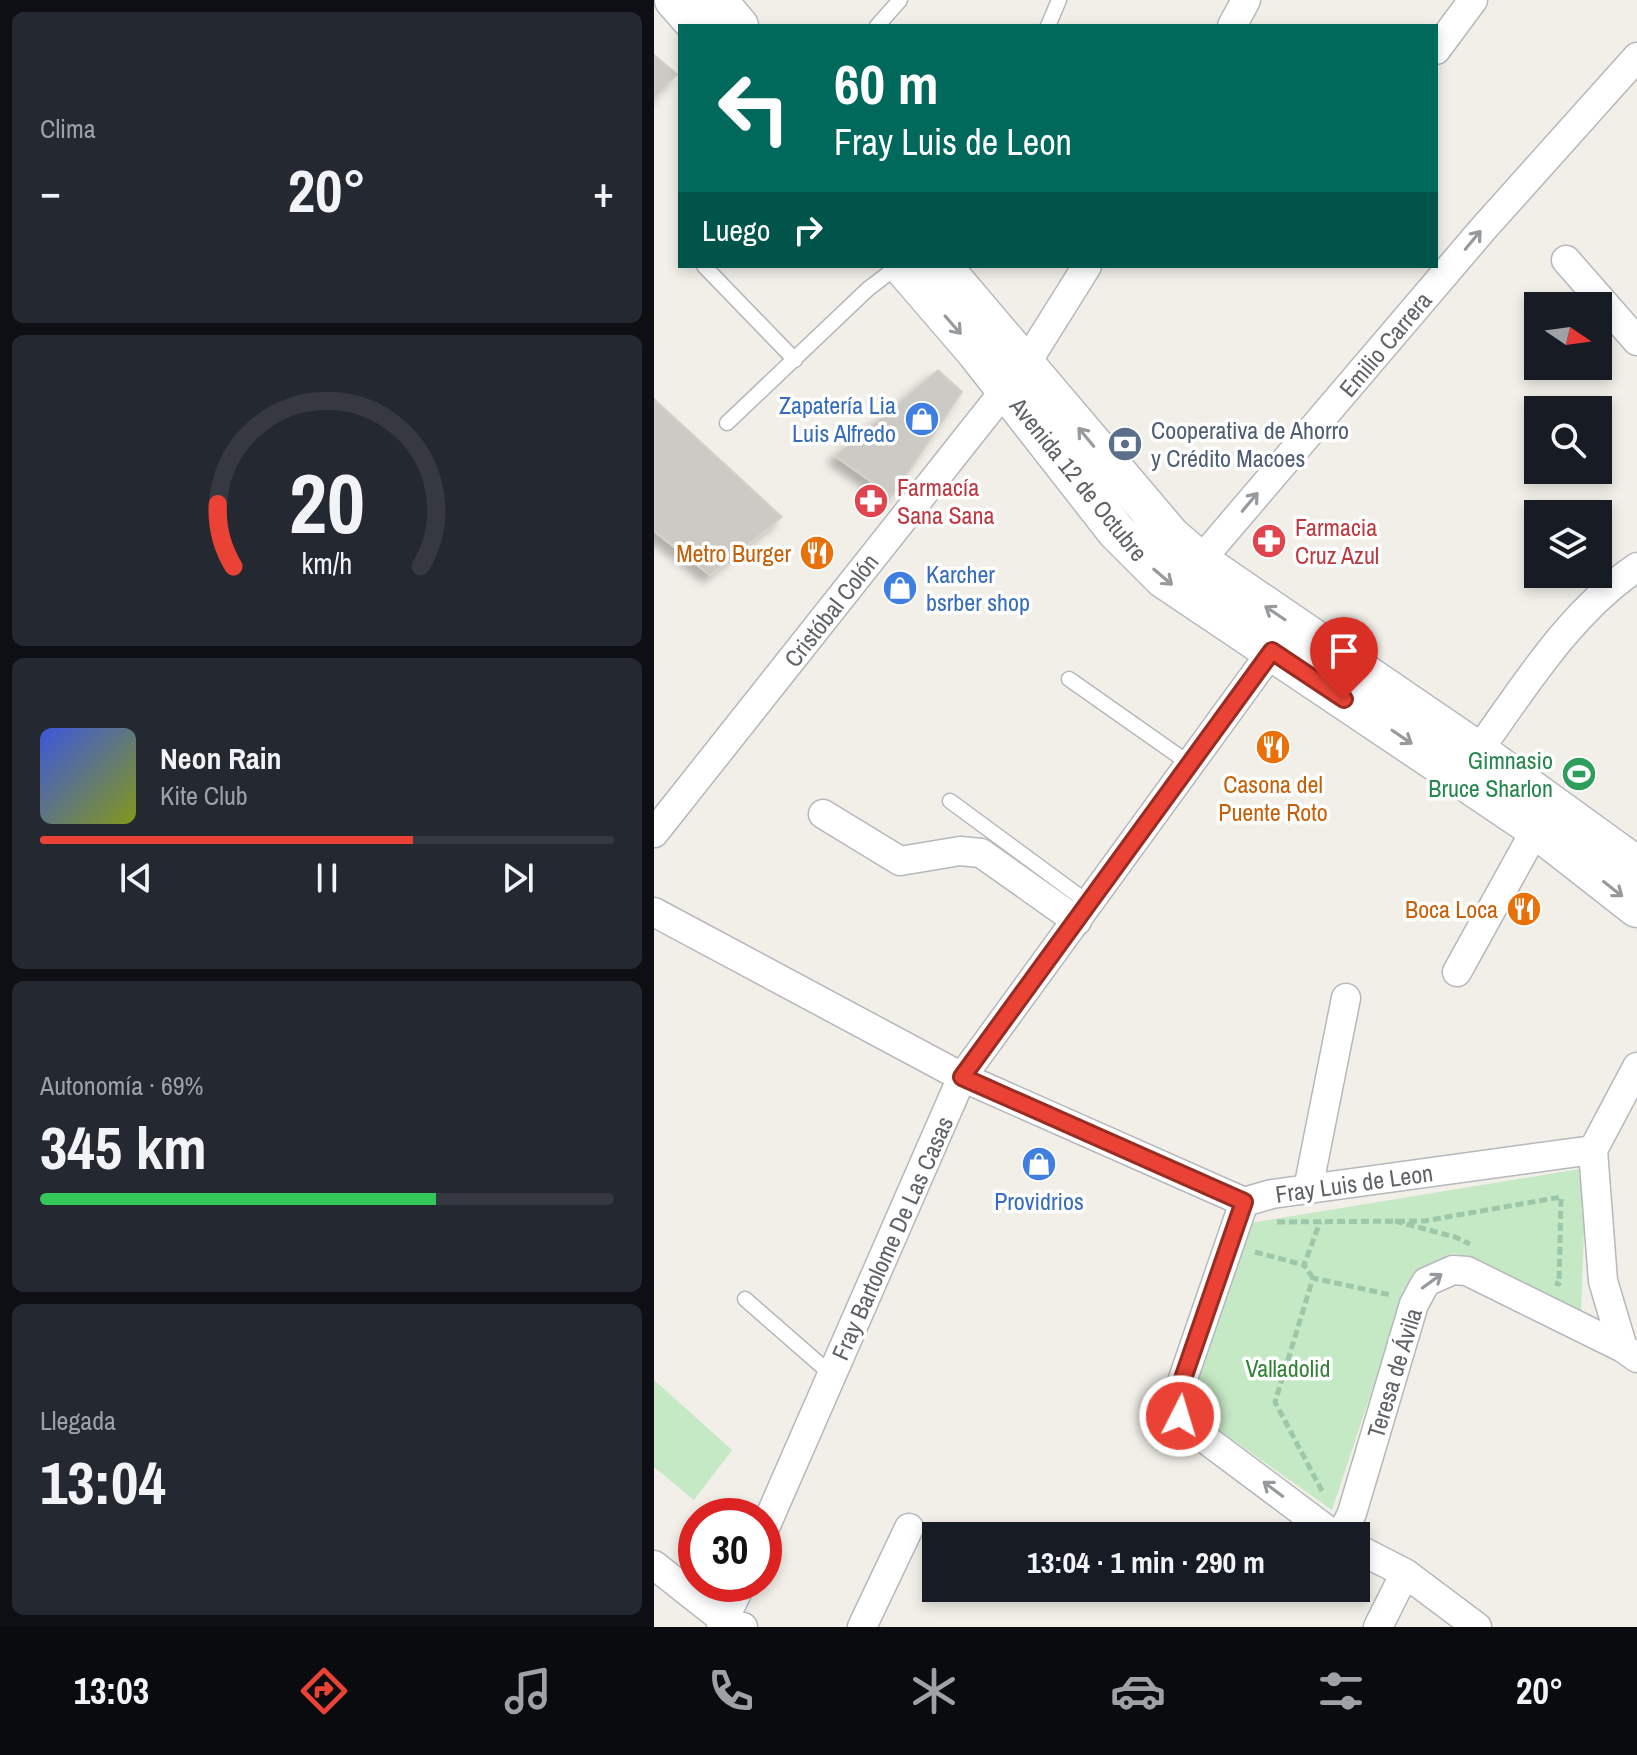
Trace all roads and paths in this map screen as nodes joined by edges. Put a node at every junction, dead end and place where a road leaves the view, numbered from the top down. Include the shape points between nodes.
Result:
1 (674, 0) edge
2 (717, 0) edge
3 (900, 0) edge
4 (1059, 0) edge
5 (1246, 0) edge
6 (1473, 0) edge
7 (695, 24) edge
8 (737, 24) edge
9 (879, 24) edge
10 (1049, 24) edge
11 (1233, 24) edge
12 (1438, 47) edge
13 (1637, 57) edge
14 (1566, 260) dead end
15 (706, 268) edge
16 (897, 268) edge
17 (902, 268) edge
18 (943, 268) edge
19 (1086, 268) edge
20 (1637, 341) edge
21 (795, 360) junction
22 (1015, 377) junction
23 (727, 423) dead end
24 (1200, 561) junction
25 (1637, 567) edge
26 (1272, 651) junction
27 (1069, 679) dead end
28 (1478, 751) junction
29 (1190, 764) junction
30 (950, 801) dead end
31 (823, 814) dead end
32 (1536, 829) junction
33 (654, 833) edge
34 (1637, 866) edge
35 (1637, 908) edge
36 (654, 912) edge
37 (1083, 913) junction
38 (1457, 972) dead end
39 (1346, 998) dead end
40 (1637, 1067) edge
41 (962, 1077) junction
42 (1593, 1150) junction
43 (1308, 1189) junction
44 (1244, 1202) junction
45 (1395, 1221) junction
46 (1320, 1222) junction
47 (1481, 1249) dead end
48 (1246, 1250) dead end
49 (1304, 1265) junction
50 (1313, 1278) junction
51 (1546, 1278) dead end
52 (745, 1299) dead end
53 (1414, 1304) junction
54 (1630, 1353) edge
55 (832, 1375) junction
56 (1325, 1496) dead end
57 (778, 1498) edge
58 (1316, 1522) edge
59 (1348, 1522) edge
60 (909, 1528) dead end
61 (1370, 1555) edge
62 (654, 1565) edge
63 (1405, 1573) junction
64 (736, 1602) edge
65 (729, 1625) edge
66 (862, 1627) edge
67 (1378, 1627) edge
68 (1477, 1627) edge

1 - 7 main road
2 - 8 main road
3 - 9 lane
4 - 10 lane
5 - 11 street
6 - 12 street
24 -> 13 street, Emilio Carrera
14 - 20 street
15 - 21 lane
16 - 21 lane
17 -> 22 main road, Avenida 12 de Octubre
18 - 22 main road, Avenida 12 de Octubre
19 - 22 street, Cristóbal Colón
21 - 23 lane
24 -> 22 main road, Avenida 12 de Octubre
22 -> 26 main road, Avenida 12 de Octubre via 1116,531 1164,579
22 - 33 street, Cristóbal Colón
28 -> 24 main road, Avenida 12 de Octubre
25 - 28 street via 1578,619
26 - 29 street, Fray Bartolome De Las Casas
26 -> 32 main road, Avenida 12 de Octubre
27 - 29 lane
28 - 34 main road, Avenida 12 de Octubre
29 - 37 street, Fray Bartolome De Las Casas
30 - 37 lane
31 - 37 street via 900,861 960,851 981,853
32 -> 35 main road, Avenida 12 de Octubre
32 - 38 street
36 - 41 street, Fray Luis de Leon
37 - 41 street, Fray Bartolome De Las Casas
39 - 43 street
40 - 42 street
41 - 44 street, Fray Luis de Leon
41 - 55 street, Fray Bartolome De Las Casas
42 - 43 street, Fray Luis de Leon
42 - 54 street, Teresa de Ávila via 1603,1281
43 - 44 street, Fray Luis de Leon
44 - 46 path via 1250,1223
58 -> 44 street via 1184,1423 1178,1410 1177,1396
45 - 46 path
45 - 47 path
45 - 51 path via 1424,1221 1561,1197 1559,1284
46 - 49 path
48 - 49 path
49 - 50 path
50 - 53 path via 1385,1292
50 - 56 path via 1275,1402
52 - 55 lane
53 -> 54 street, Teresa de Ávila via 1426,1282 1453,1270 1467,1271
53 - 59 street, Teresa de Ávila
55 - 57 street, Fray Bartolome De Las Casas
60 - 66 street
61 - 63 street
62 - 65 street
63 - 67 street
63 - 68 street
64 - 65 street

